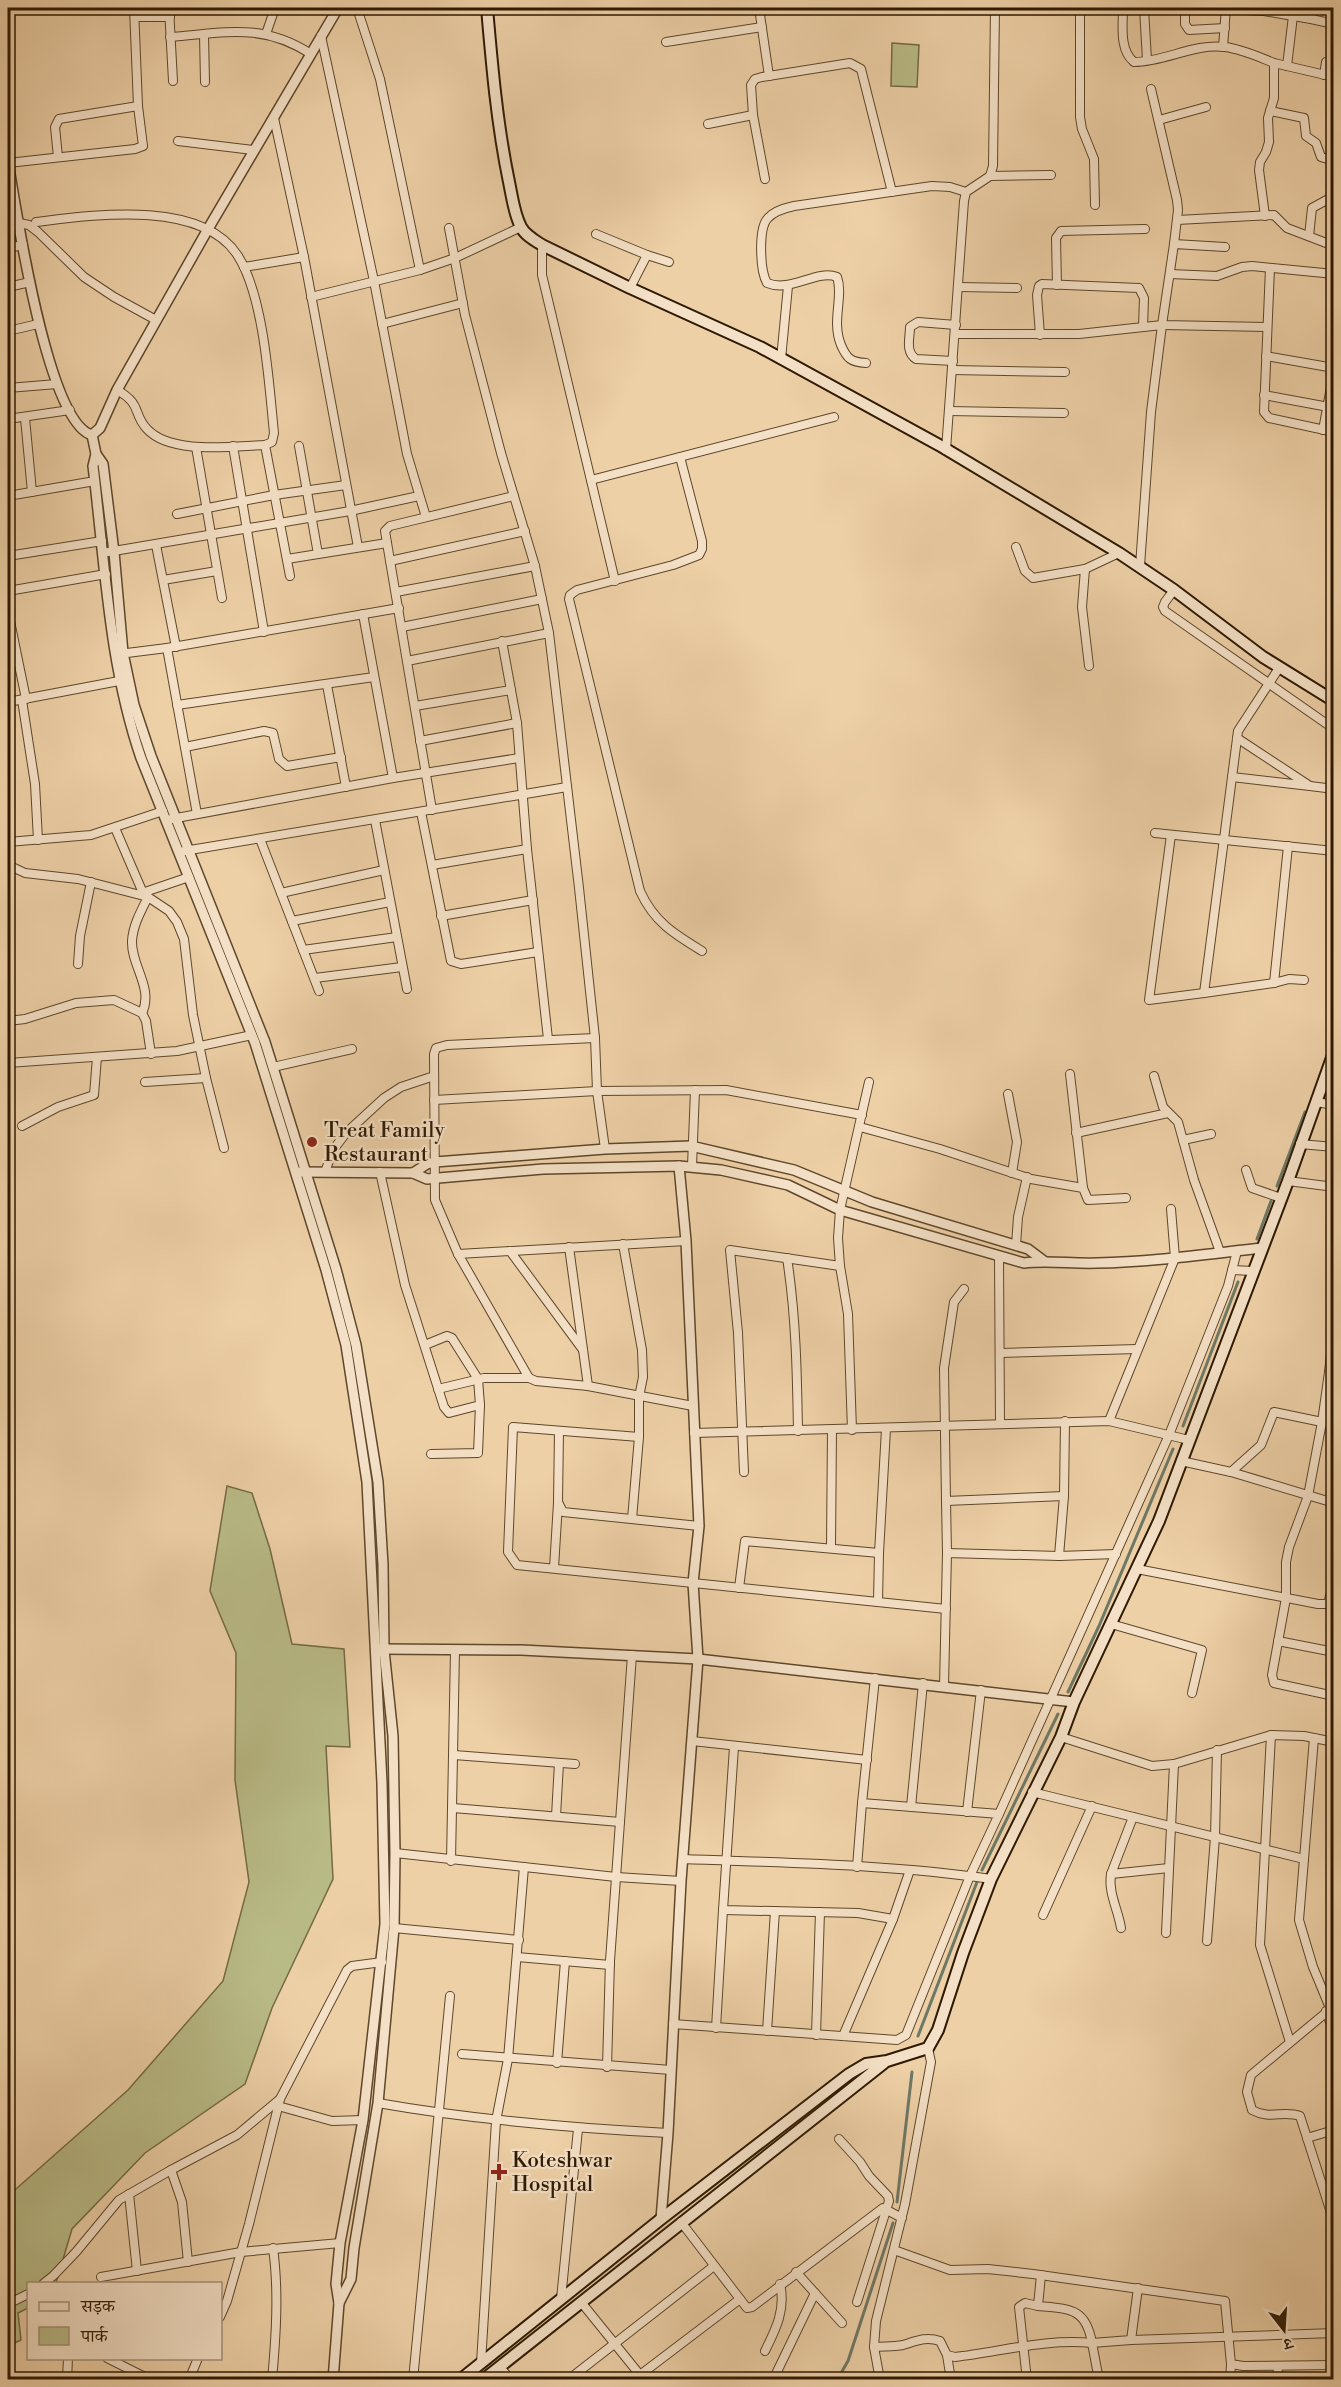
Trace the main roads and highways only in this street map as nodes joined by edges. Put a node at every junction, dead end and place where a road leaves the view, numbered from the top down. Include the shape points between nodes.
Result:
1 (487, 8) edge
2 (1334, 701) edge
3 (1334, 1052) edge
4 (887, 2061) junction
5 (460, 2379) edge
6 (483, 2379) edge

1 - 2 main road via 503,152 521,227 529,236 781,359 946,450 1140,566 1279,668
3 - 4 main road via 1159,1521 1061,1737 991,1879 938,2030 928,2048
4 - 5 main road via 866,2064 849,2074
4 - 6 main road

